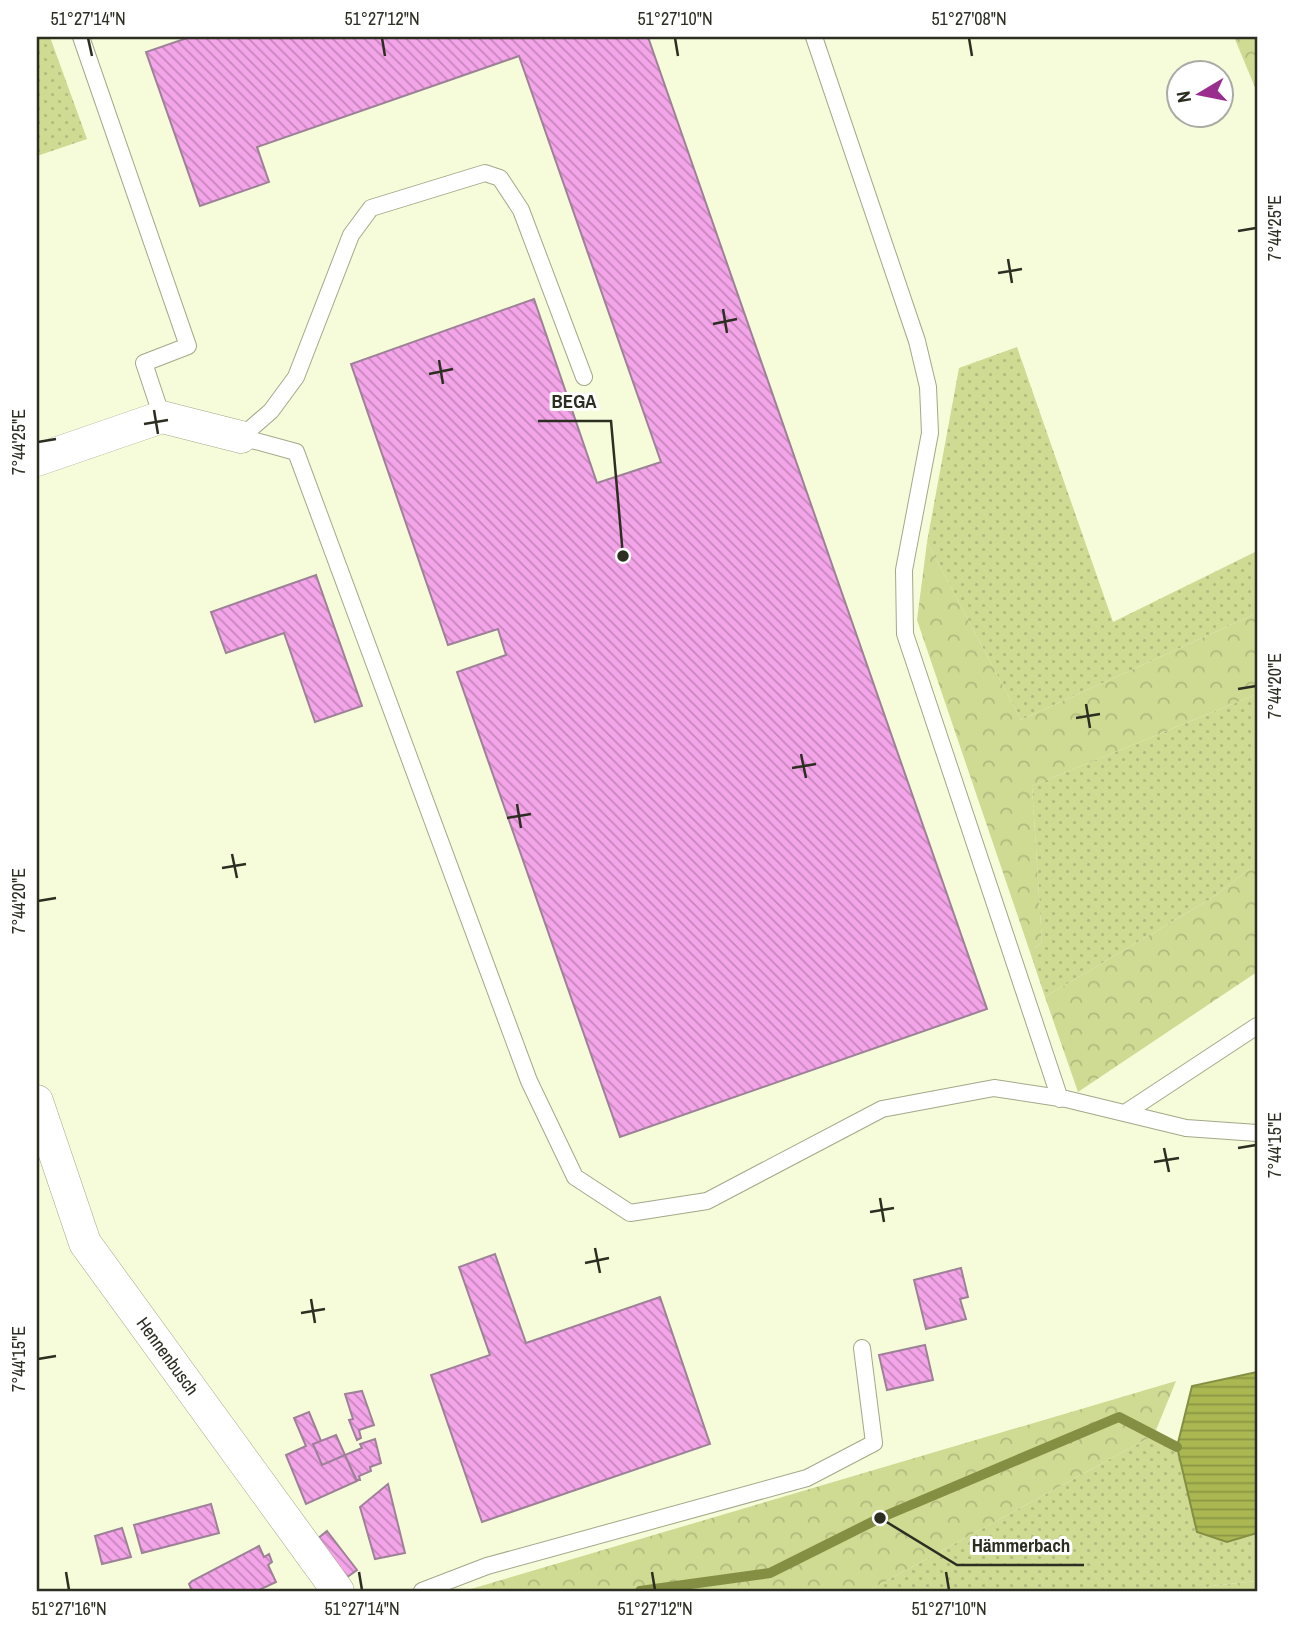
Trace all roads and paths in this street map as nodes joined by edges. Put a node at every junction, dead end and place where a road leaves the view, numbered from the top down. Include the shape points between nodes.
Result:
1 (81, 37) edge
2 (814, 37) edge
3 (584, 377) dead end
4 (162, 417) junction
5 (241, 437) junction
6 (37, 460) edge
7 (1257, 1026) edge
8 (1060, 1098) junction
9 (37, 1101) edge
10 (1125, 1114) junction
11 (1257, 1133) edge
12 (862, 1348) dead end
13 (338, 1591) edge
14 (422, 1591) edge

1 - 4 lane via 188,346 144,363
2 - 8 lane via 917,341 928,387 930,433 904,570 905,635
3 - 5 lane via 521,210 500,178 485,173 371,208 351,235 296,377 271,411
4 - 5 street
4 - 6 street
5 - 8 lane via 296,452 530,1081 575,1177 630,1213 707,1201 882,1109 994,1088
7 - 10 lane
8 - 10 lane
9 - 13 street, Hennenbusch via 85,1243
10 - 11 lane via 1186,1128
12 - 14 lane via 874,1443 807,1478 487,1566

